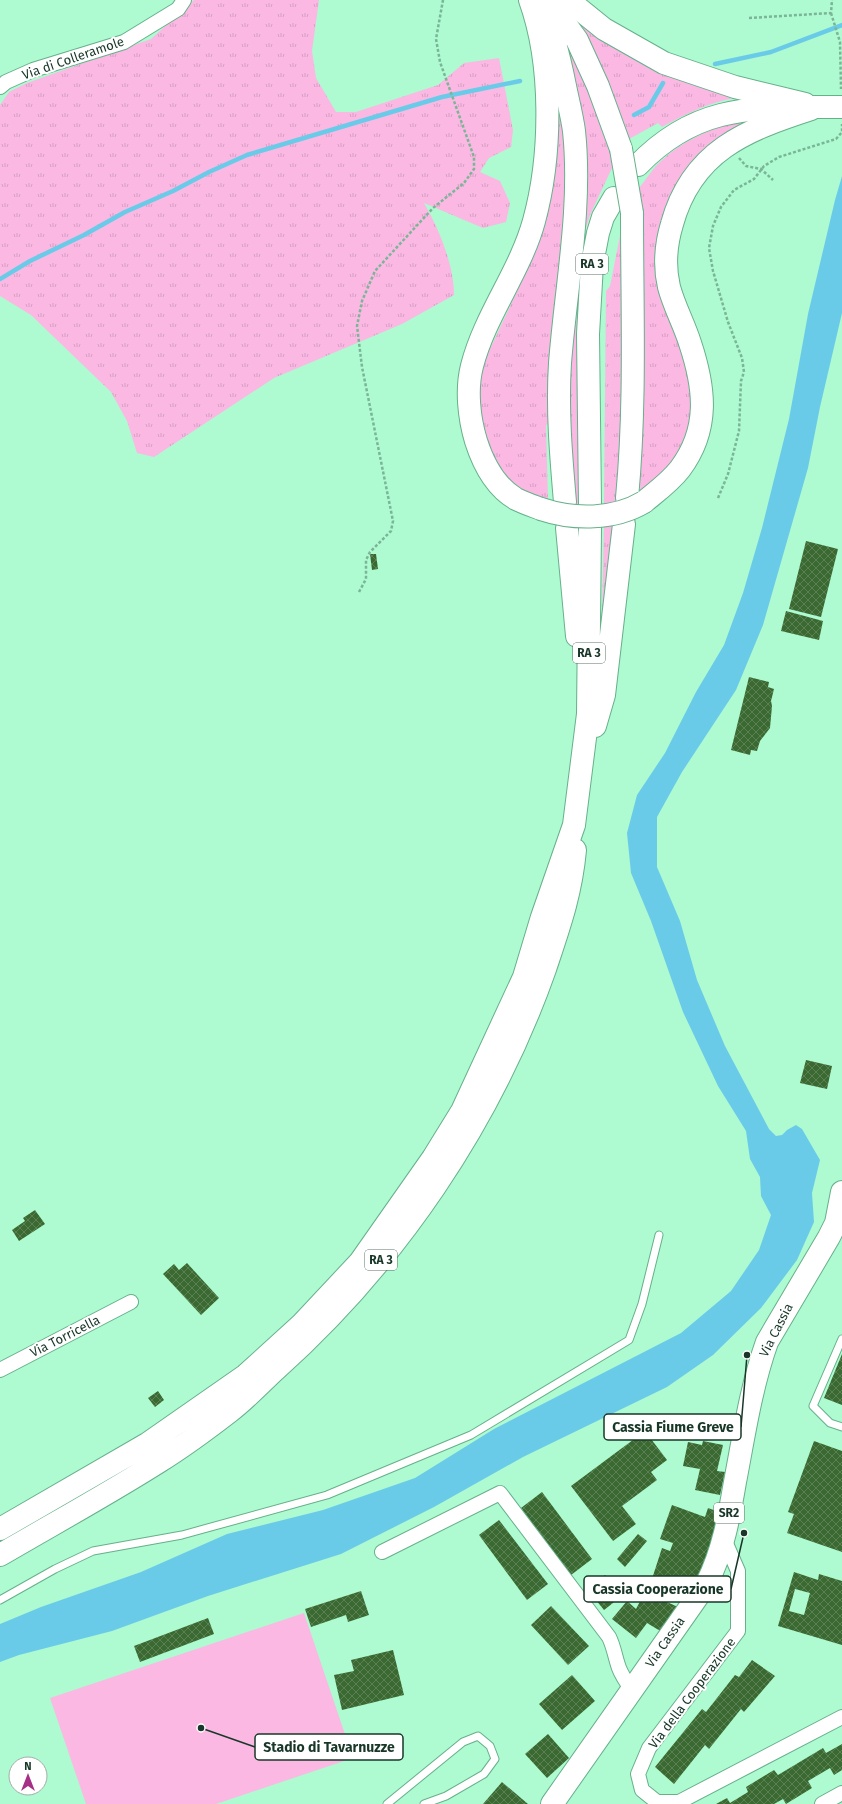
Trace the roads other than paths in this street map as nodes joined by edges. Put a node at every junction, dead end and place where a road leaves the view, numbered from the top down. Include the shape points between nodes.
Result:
1 (184, 0) edge
2 (530, 0) edge
3 (538, 0) edge
4 (548, 0) edge
5 (568, 0) edge
6 (0, 87) edge
7 (842, 101) edge
8 (818, 107) junction
9 (638, 165) dead end
10 (614, 198) dead end
11 (636, 500) junction
12 (565, 502) dead end
13 (590, 504) dead end
14 (624, 524) dead end
15 (567, 528) dead end
16 (590, 529) dead end
17 (581, 777) junction
18 (574, 824) junction
19 (842, 1192) edge
20 (659, 1235) dead end
21 (130, 1302) dead end
22 (842, 1339) edge
23 (0, 1370) edge
24 (842, 1427) edge
25 (0, 1529) edge
26 (724, 1539) junction
27 (382, 1552) dead end
28 (0, 1555) edge
29 (0, 1600) edge
30 (632, 1690) junction
31 (842, 1716) edge
32 (842, 1792) edge
33 (680, 1803) edge
34 (387, 1804) edge
35 (424, 1804) edge
36 (552, 1804) edge
37 (822, 1804) edge

1 - 6 street, Via di Colleramole via 178,9 124,42 33,70
2 - 11 main road, bridge via 537,19 547,82 543,174 534,221 474,361 469,396 472,428 481,458 494,480 516,499 564,515 594,517 622,512
3 - 12 main road via 547,18 559,56 574,130 576,196 560,364 560,451
4 - 11 main road, bridge via 577,40 598,86 620,149 632,213 631,450
5 - 8 main road via 604,29 664,63 734,87
7 - 8 main road, bridge
8 - 9 main road via 765,107 716,115 673,136 652,150
8 - 11 main road via 744,134 721,149 700,169 676,209 666,251 669,286 690,342 701,381 701,423 693,449 679,470
10 - 13 main road, RA 3 via 602,222 592,264 588,334
14 - 17 main road via 604,695
15 - 17 main road via 578,651
16 - 17 main road, RA 3 via 588,714
17 - 18 main road, RA 3
18 - 25 main road, RA 3 via 524,977 462,1111 433,1158 360,1262 301,1326 246,1375 147,1444
18 - 28 main road, RA 3 via 576,841 564,914 530,1012 506,1065 450,1164 396,1241 353,1293 302,1347 232,1410 161,1461
19 - 26 main road, Via Cassia / SR2 via 836,1223 767,1342 749,1407
20 - 29 lane via 642,1304 629,1340 471,1435 327,1495 182,1535 93,1551
21 - 23 street, Via Torricella
22 - 24 lane via 813,1406 830,1423
26 - 30 main road, Via Cassia / SR2 via 707,1583
26 - 33 street, Via della Cooperazione via 738,1571 738,1631 649,1748 638,1774 642,1790 657,1802
27 - 30 street via 500,1493 609,1637 621,1672
30 - 36 main road, Via Cassia / SR2
31 - 33 street, Via della Cooperazione
32 - 37 street
34 - 35 lane via 463,1742 478,1736 490,1746 495,1759 484,1774 446,1796

